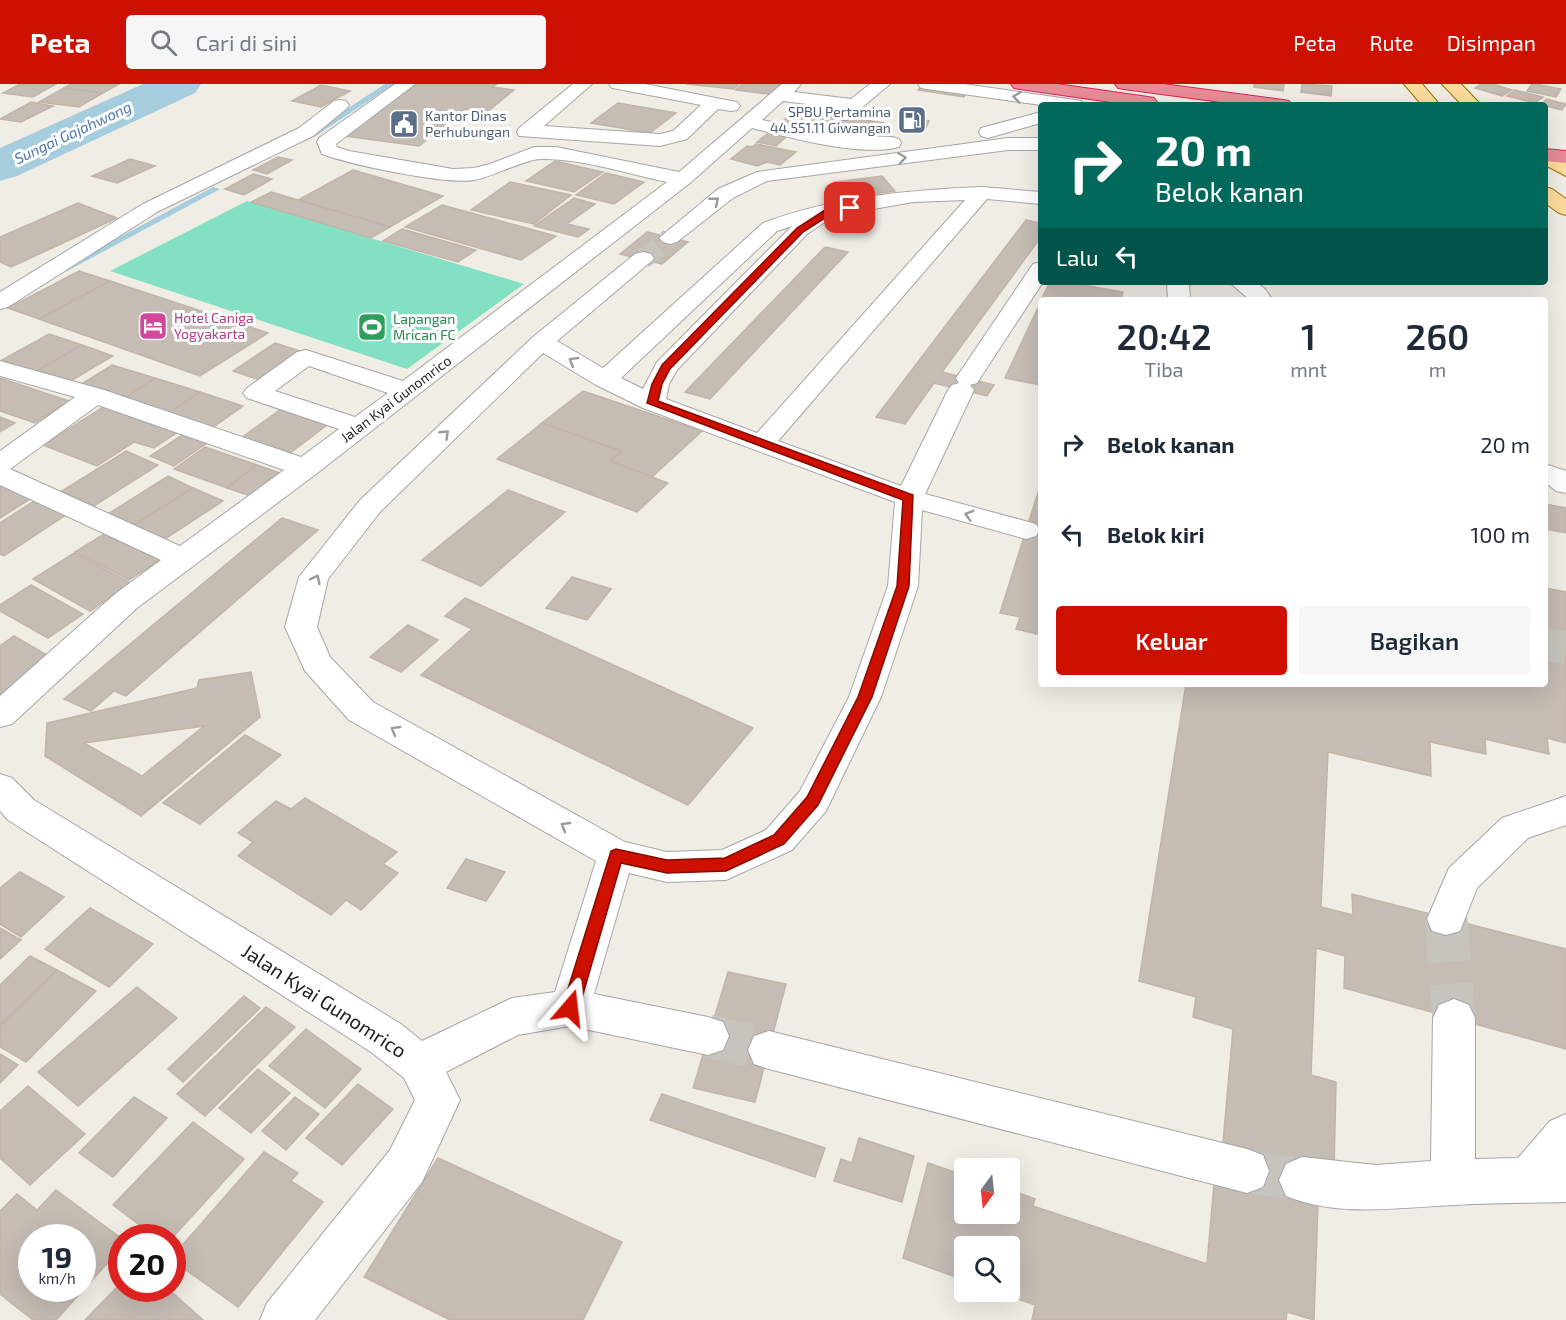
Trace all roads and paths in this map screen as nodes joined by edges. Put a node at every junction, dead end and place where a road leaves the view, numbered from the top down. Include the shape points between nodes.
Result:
1 (406, 84) edge
2 (583, 84) edge
3 (618, 84) edge
4 (881, 84) edge
5 (927, 84) edge
6 (1020, 84) edge
7 (1124, 84) edge
8 (1413, 84) edge
9 (1451, 84) edge
10 (360, 90) dead end
11 (1047, 102) edge
12 (1147, 102) edge
13 (1260, 102) edge
14 (1428, 102) edge
15 (1469, 102) edge
16 (714, 103) junction
17 (770, 103) edge
18 (1038, 118) edge
19 (837, 122) junction
20 (332, 124) junction
21 (526, 132) junction
22 (1548, 138) edge
23 (1566, 141) edge
24 (507, 143) dead end
25 (1038, 144) edge
26 (392, 152) dead end
27 (1548, 156) edge
28 (1548, 158) edge
29 (1566, 158) edge
30 (492, 160) junction
31 (1566, 170) edge
32 (683, 179) junction
33 (982, 194) junction
34 (1548, 195) edge
35 (1038, 198) edge
36 (1566, 209) edge
37 (828, 212) junction
38 (670, 238) tunnel mouth
39 (643, 259) tunnel mouth
40 (1038, 273) edge
41 (1245, 285) edge
42 (1260, 297) edge
43 (0, 302) edge
44 (541, 342) junction
45 (0, 368) edge
46 (605, 380) junction
47 (407, 391) junction
48 (95, 395) junction
49 (652, 403) junction
50 (359, 427) junction
51 (762, 443) junction
52 (0, 464) edge
53 (306, 468) junction
54 (1548, 473) edge
55 (0, 475) edge
56 (1566, 485) edge
57 (909, 498) junction
58 (1548, 499) edge
59 (1566, 502) edge
60 (1026, 530) dead end
61 (184, 559) junction
62 (0, 715) edge
63 (7, 808) edge
64 (1566, 810) edge
65 (616, 855) junction
66 (1446, 919) tunnel mouth
67 (570, 1008) junction
68 (1454, 1018) tunnel mouth
69 (708, 1036) tunnel mouth
70 (769, 1050) tunnel mouth
71 (419, 1064) junction
72 (1566, 1136) edge
73 (1247, 1171) tunnel mouth
74 (1302, 1179) tunnel mouth
75 (1547, 1179) edge
76 (1453, 1182) junction
77 (284, 1320) edge

1 - 20 street
2 - 21 street
3 - 16 street
4 - 19 street
11 -> 5 street
6 - 12 highway
7 - 13 highway
8 - 14 main road
9 - 15 main road
10 - 20 street
16 - 17 street
16 - 21 street via 680,135 660,140
17 - 19 street
17 - 19 street
17 - 32 street, Jalan Kyai Gunomrico
18 - 19 street via 955,138 864,144
20 - 30 street via 326,142 329,150 345,156 453,174 474,174
20 - 43 street via 306,132 150,208
21 - 24 street
22 - 23 highway
38 -> 25 street via 744,181 1008,144
26 - 30 street via 468,163
27 - 29 highway
28 - 31 main road
30 - 32 street via 556,153
32 - 47 street, Jalan Kyai Gunomrico
33 - 35 street
33 - 37 street via 913,196
33 - 51 street
34 - 36 main road
37 - 46 street via 770,227
37 - 49 street via 800,230 666,368
39 - 44 street
40 - 57 street via 964,384
41 - 42 street
46 -> 44 street
65 -> 44 street via 361,711 316,663 301,627 314,578 370,506
45 - 48 street
46 - 49 street
47 - 50 street, Jalan Kyai Gunomrico
47 - 50 street via 306,357 256,393
48 - 52 street
48 - 53 street
49 - 51 street
50 - 53 street, Jalan Kyai Gunomrico
51 - 57 street
53 - 61 street, Jalan Kyai Gunomrico
54 - 56 street
55 - 61 street
60 -> 57 street
57 - 65 street via 903,586 865,697 813,801 779,840 726,865 667,867
58 - 59 street
61 - 62 street, Jalan Kyai Gunomrico via 118,608
63 - 71 street, Jalan Kyai Gunomrico via 386,1038
64 - 66 street via 1515,828 1462,879
65 - 67 street
67 - 69 street
67 - 71 street via 512,1017
68 - 76 street
70 - 73 street
71 - 77 street, Jalan Kyai Gunomrico via 438,1100 406,1166
72 - 75 street
74 - 76 street via 1376,1188
75 - 76 street

